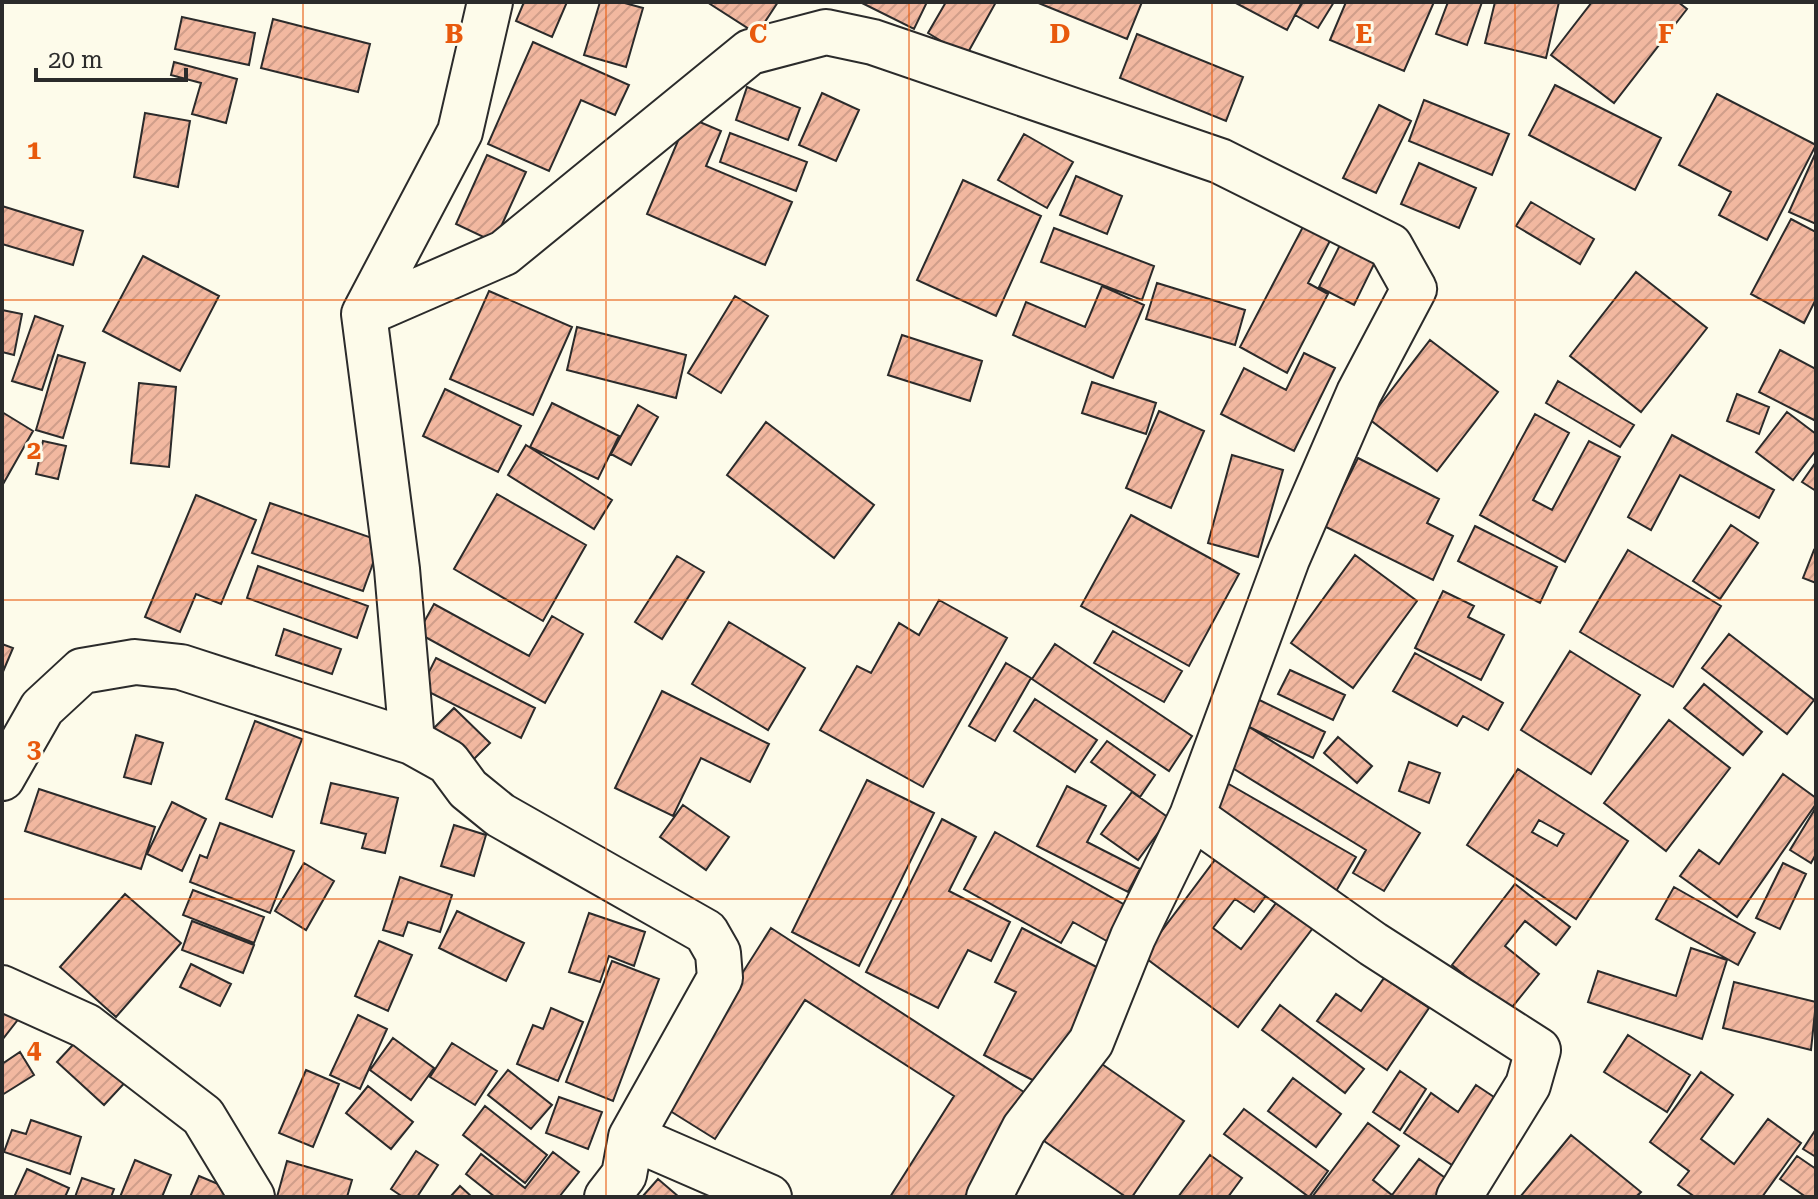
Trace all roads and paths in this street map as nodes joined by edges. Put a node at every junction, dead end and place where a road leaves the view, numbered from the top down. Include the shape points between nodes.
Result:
1 (490, 2) edge
2 (364, 314) junction
3 (412, 742) junction
4 (2, 778) edge
5 (1192, 816) junction
6 (2, 988) edge
7 (631, 1137) junction
8 (252, 1197) edge
9 (607, 1197) edge
10 (769, 1197) edge
11 (989, 1197) edge
12 (1459, 1197) edge

1 - 2 street via 460,132
2 - 3 street via 397,569
2 - 5 street via 504,253 750,52 826,32 873,42 1220,161 1390,246 1414,289 1359,393 1287,559
3 - 4 street via 181,667 135,662 82,671 42,708
3 - 7 street via 448,762 468,789 500,815 706,932 718,953 720,978
5 - 11 street via 1133,937 1091,1042 1024,1129
5 - 12 street via 1373,944 1538,1050 1528,1085
6 - 8 street via 86,1026 203,1116
7 - 9 street via 624,1175
7 - 10 street

